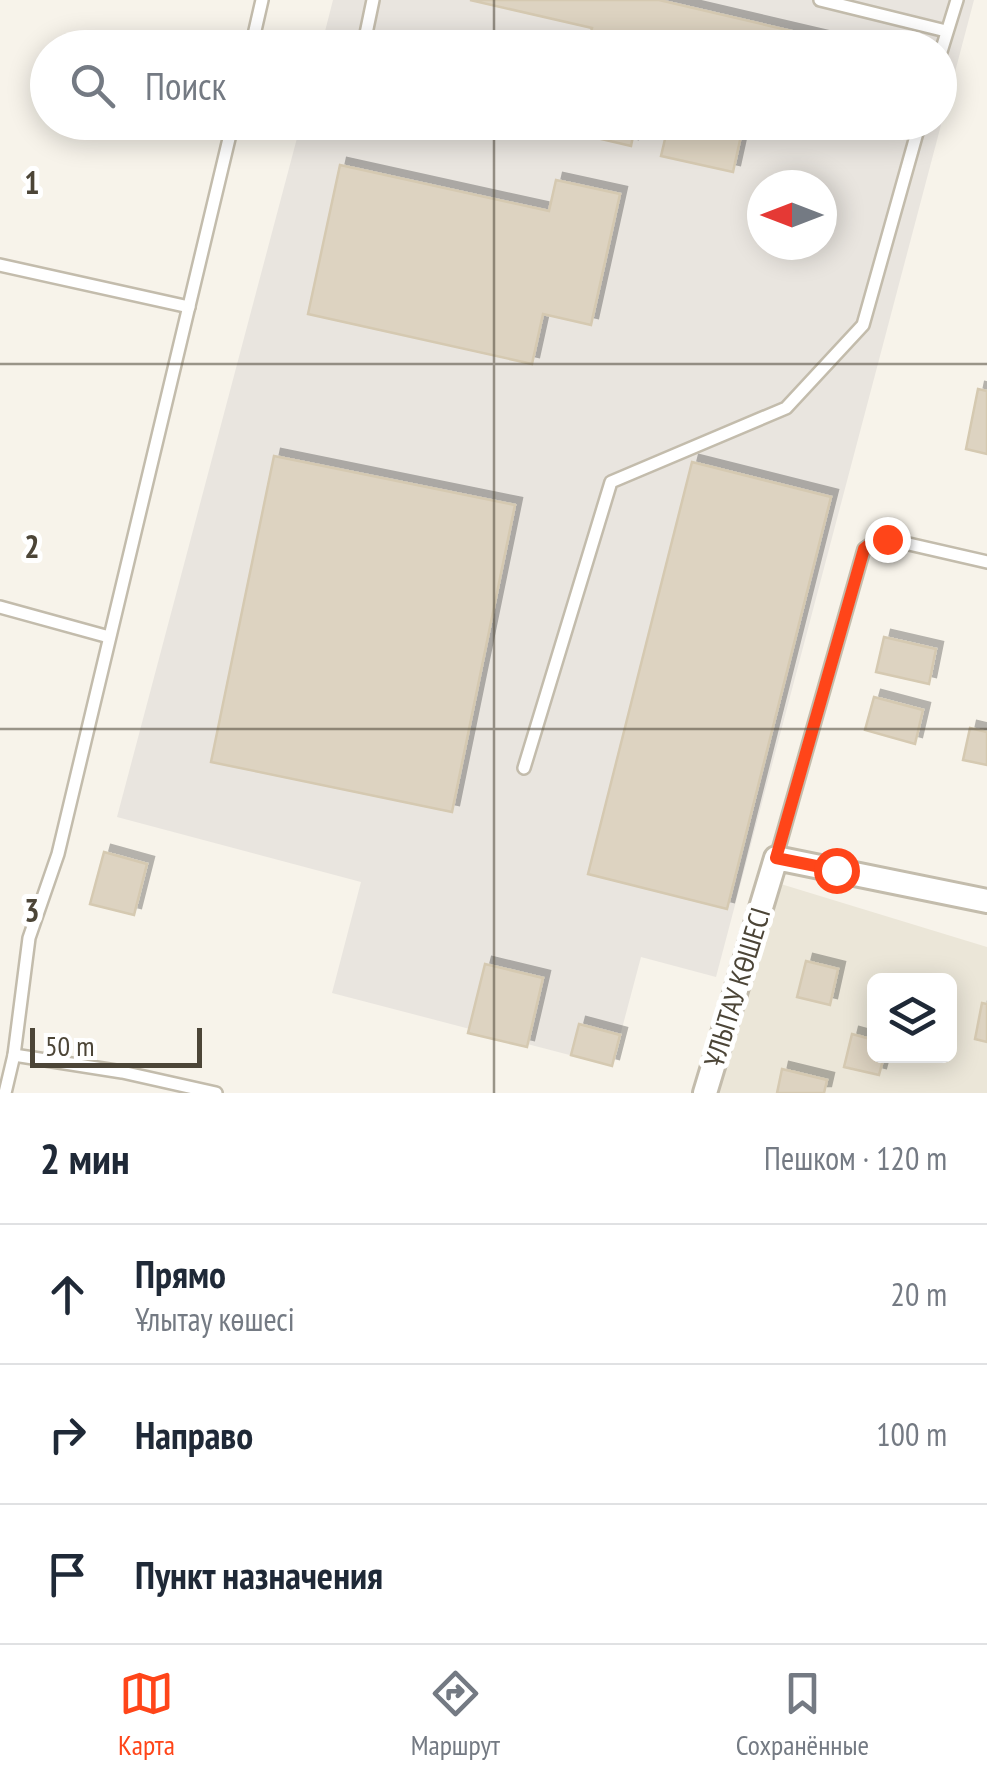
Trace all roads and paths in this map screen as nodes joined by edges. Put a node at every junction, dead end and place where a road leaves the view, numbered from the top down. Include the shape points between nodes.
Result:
1 (262, 0) edge
2 (374, 0) edge
3 (820, 0) edge
4 (957, 0) edge
5 (255, 30) edge
6 (367, 30) edge
7 (942, 30) edge
8 (946, 30) edge
9 (229, 140) edge
10 (915, 140) edge
11 (0, 265) edge
12 (189, 307) junction
13 (987, 562) edge
14 (0, 607) edge
15 (108, 637) junction
16 (524, 768) dead end
17 (776, 858) junction
18 (987, 901) edge
19 (14, 1055) junction
20 (5, 1093) edge
21 (216, 1093) edge
22 (704, 1093) edge

1 - 5 lane
2 - 6 lane
3 - 7 lane
4 - 8 lane
9 - 12 lane
10 - 16 lane via 863,324 786,408 611,482
11 - 12 lane
12 - 15 lane
13 - 17 lane via 887,539 864,549
14 - 15 lane
15 - 19 lane via 58,854 29,938
17 - 18 street
17 - 22 street, ҰЛЫТАУ КӨШЕСІ
19 - 20 lane
19 - 21 lane

